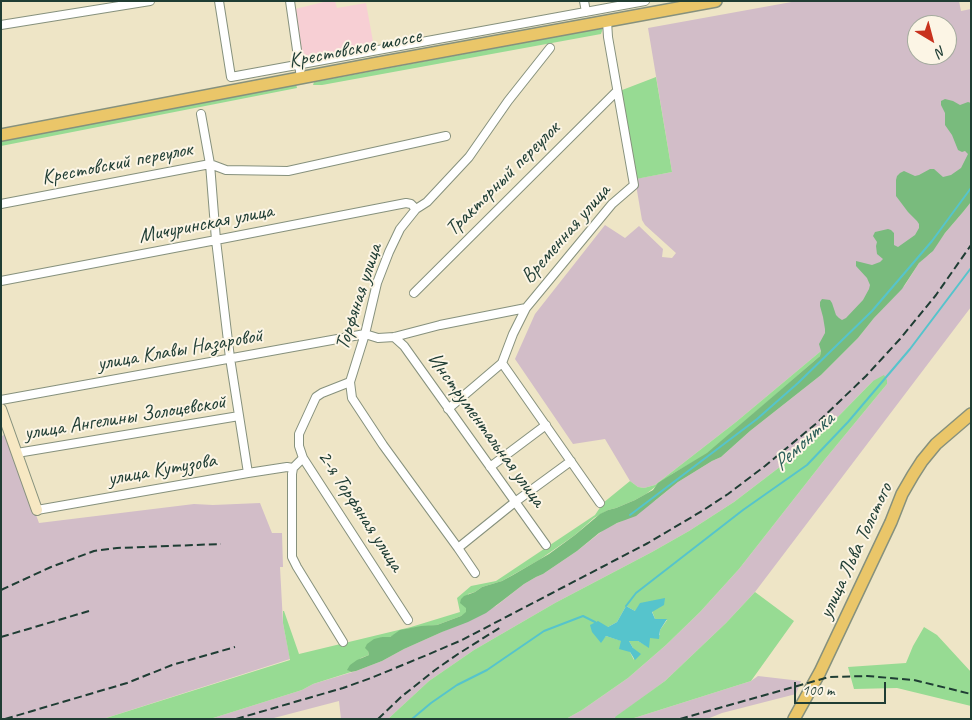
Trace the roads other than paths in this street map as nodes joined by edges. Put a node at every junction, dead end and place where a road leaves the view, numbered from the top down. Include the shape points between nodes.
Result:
1 (150, 1) edge
2 (218, 1) edge
3 (290, 1) edge
4 (584, 1) edge
5 (646, 1) edge
6 (716, 1) edge
7 (586, 12) junction
8 (607, 21) junction
9 (1, 25) edge
10 (550, 48) dead end
11 (298, 64) junction
12 (301, 78) junction
13 (617, 90) junction
14 (201, 114) dead end
15 (1, 135) edge
16 (446, 136) dead end
17 (210, 164) junction
18 (1, 204) edge
19 (416, 209) junction
20 (216, 240) junction
21 (1, 281) edge
22 (414, 293) dead end
23 (526, 308) junction
24 (365, 334) junction
25 (394, 337) junction
26 (230, 358) junction
27 (502, 363) junction
28 (350, 382) junction
29 (1, 400) edge
30 (1, 409) edge
31 (448, 409) junction
32 (971, 414) edge
33 (239, 416) junction
34 (546, 425) junction
35 (17, 453) junction
36 (304, 458) junction
37 (571, 461) junction
38 (490, 467) junction
39 (293, 468) junction
40 (248, 473) junction
41 (515, 502) junction
42 (600, 503) dead end
43 (37, 510) joint
44 (546, 545) dead end
45 (458, 548) junction
46 (475, 573) dead end
47 (408, 620) dead end
48 (343, 642) dead end
49 (794, 719) edge

1 - 9 street
2 - 11 street via 231,77
3 - 11 street
4 - 7 street
5 - 7 street
6 - 8 main road, Крестовское шоссе
7 - 11 street
8 - 12 main road, Крестовское шоссе
8 - 13 street, Временная улица
10 - 19 street, Торфяная улица via 469,157 427,202
11 - 12 street
12 - 15 main road, Крестовское шоссе
13 - 22 street, Тракторный переулок
13 - 23 street, Временная улица via 634,185 612,204
14 - 17 street
16 - 17 street, Крестовский переулок via 288,171 226,170
17 - 18 street, Крестовский переулок
17 - 20 street
19 - 20 street, Мичуринская улица via 406,203
19 - 24 street, Торфяная улица via 400,229 389,252 377,283
20 - 21 street, Мичуринская улица
20 - 26 street
23 - 25 street, Временная улица
23 - 27 street
24 - 25 street, Временная улица via 378,338
24 - 26 street, улица Клавы Назаровой
24 - 28 street, Торфяная улица
25 - 31 street, Инструментальная улица via 404,346
26 - 29 street, улица Клавы Назаровой
26 - 33 street
27 - 31 street
27 - 34 street
28 - 36 street, 2-я Торфяная улица via 316,397 299,434
28 - 45 street, Торфяная улица via 352,398 357,406
30 - 35 street
31 - 38 street, Инструментальная улица
32 - 49 main road, улица Льва Толстого via 936,444 913,475 820,672
33 - 35 street, улица Ангелины Золоцевской
33 - 40 street
34 - 37 street
34 - 38 street
35 - 43 street
36 - 39 street
36 - 47 street, 2-я Торфяная улица
37 - 41 street
37 - 42 street
38 - 41 street, Инструментальная улица
39 - 40 street, улица Кутузова
39 - 48 street via 292,557
40 - 43 street, улица Кутузова
41 - 44 street, Инструментальная улица
41 - 45 street
45 - 46 street, Торфяная улица

